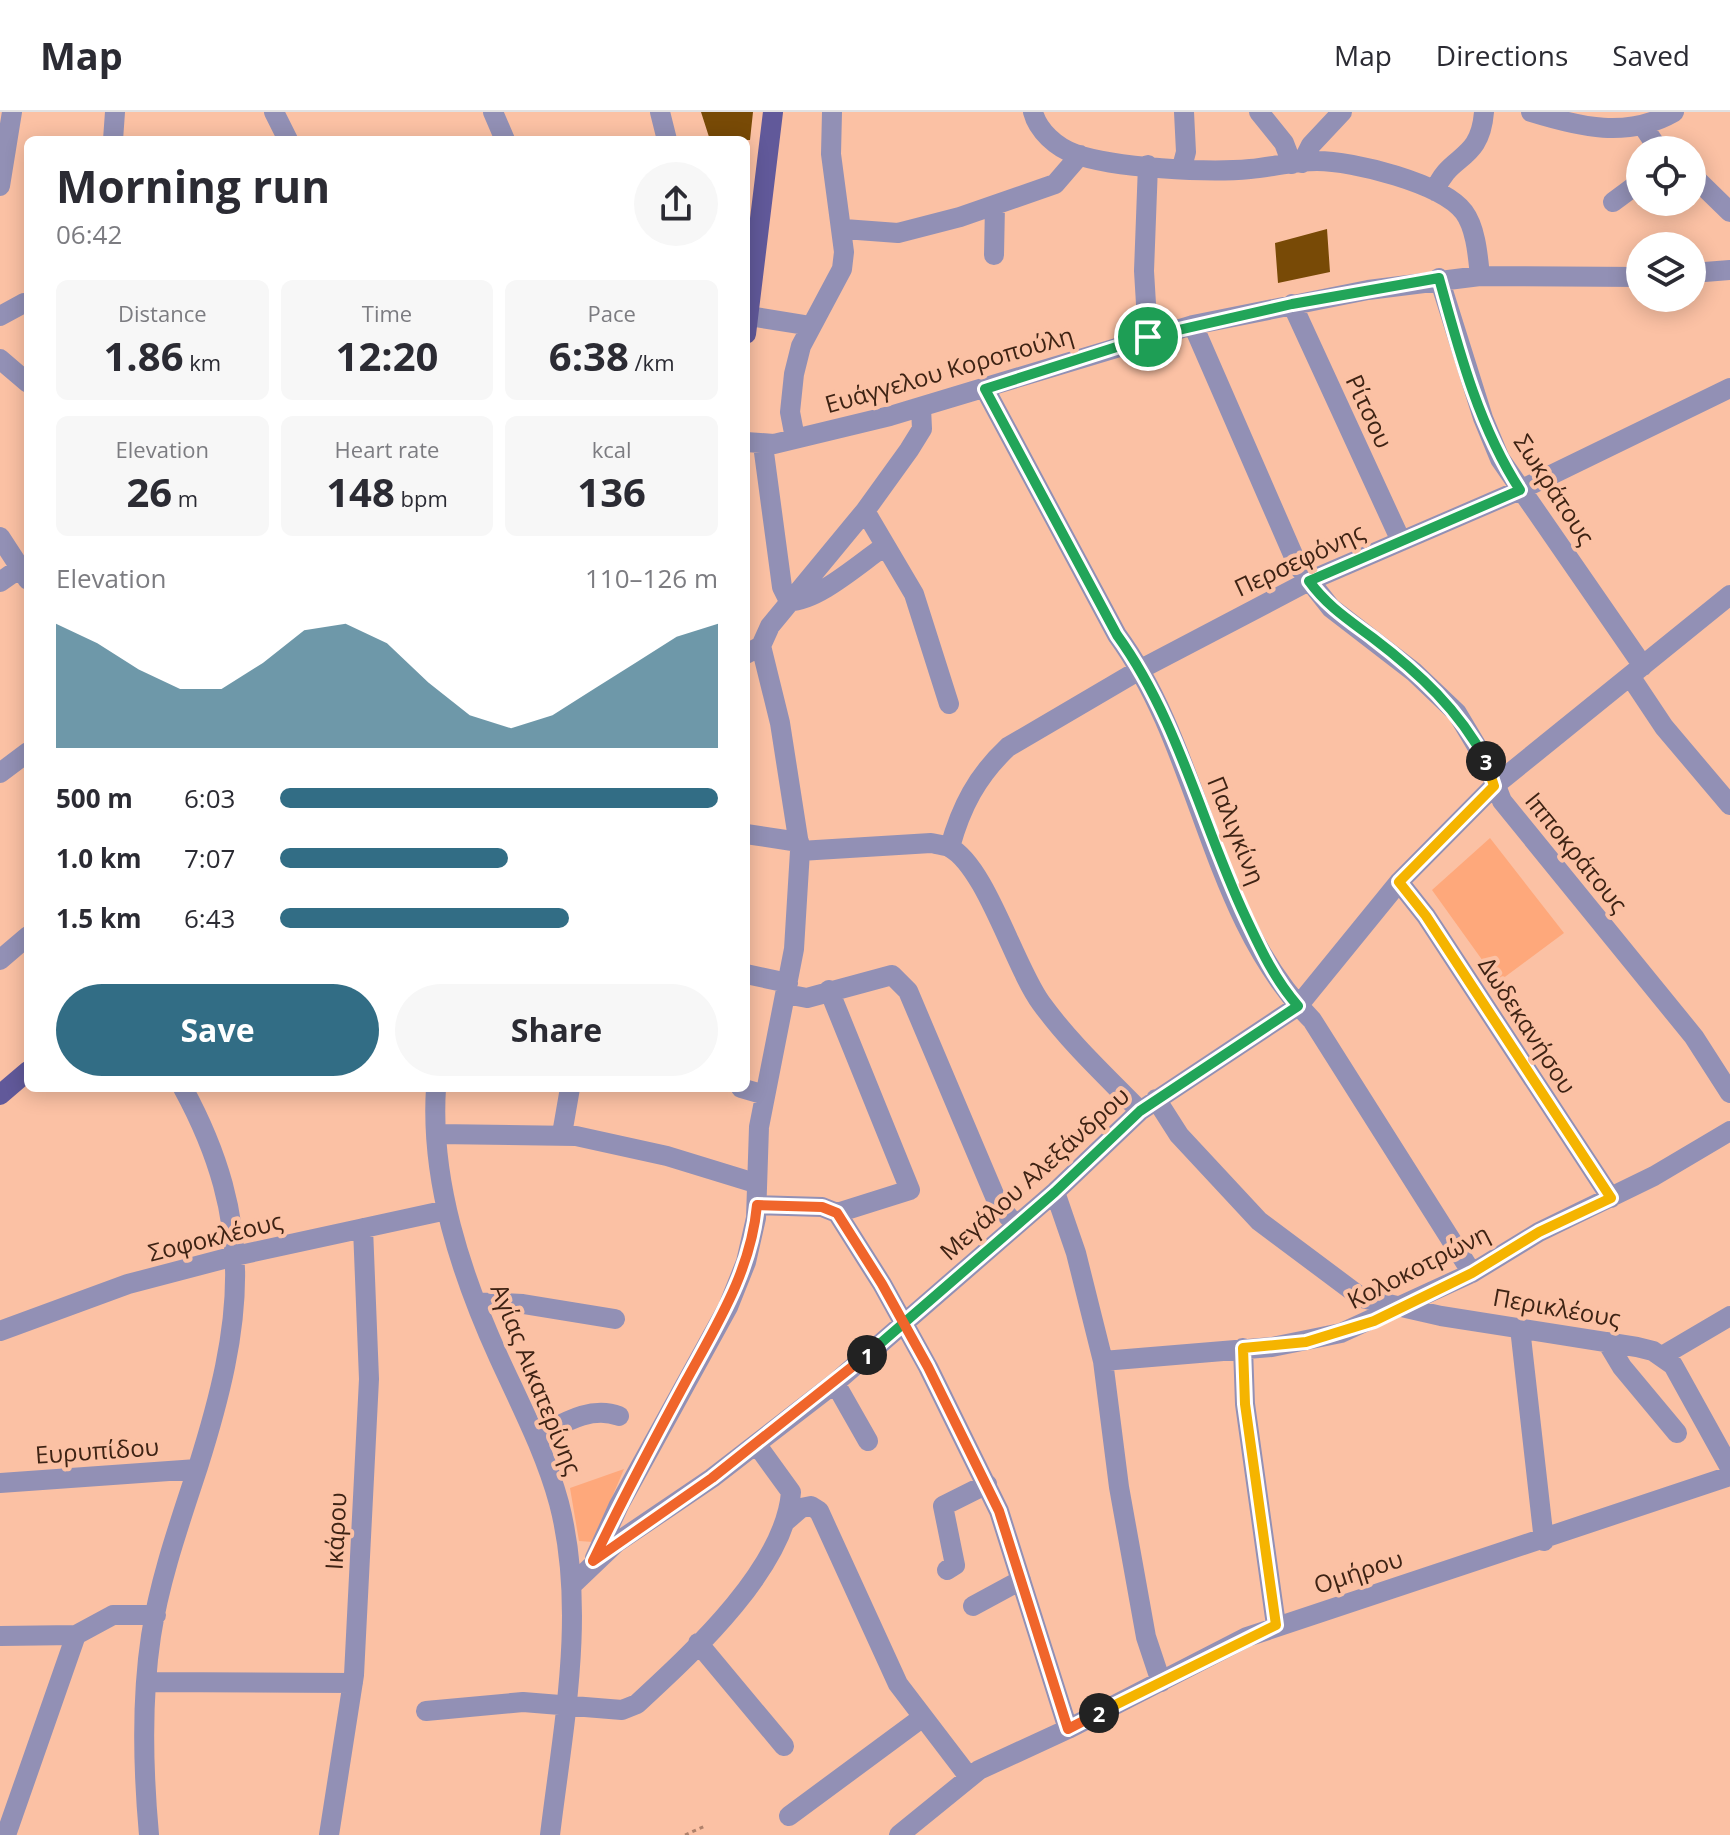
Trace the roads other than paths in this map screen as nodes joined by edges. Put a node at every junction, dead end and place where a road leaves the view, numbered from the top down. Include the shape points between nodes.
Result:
1 (12, 112) edge
2 (115, 112) edge
3 (274, 112) edge
4 (493, 112) edge
5 (660, 112) edge
6 (773, 112) edge
7 (832, 112) edge
8 (1033, 112) edge
9 (1184, 112) edge
10 (1259, 112) edge
11 (1342, 112) edge
12 (1484, 112) edge
13 (1531, 112) edge
14 (1674, 112) edge
15 (1643, 126) junction
16 (113, 136) edge
17 (286, 136) edge
18 (504, 136) edge
19 (666, 136) edge
20 (1650, 136) edge
21 (1080, 155) junction
22 (1297, 163) junction
23 (1148, 165) junction
24 (1182, 167) junction
25 (0, 186) edge
26 (1706, 189) edge
27 (1435, 191) junction
28 (1626, 192) edge
29 (755, 196) edge
30 (1613, 202) dead end
31 (995, 205) junction
32 (1730, 212) edge
33 (844, 229) junction
34 (994, 255) dead end
35 (1730, 270) edge
36 (1706, 272) edge
37 (1480, 276) junction
38 (750, 277) edge
39 (1626, 277) edge
40 (1439, 278) junction
41 (24, 303) edge
42 (1292, 304) junction
43 (0, 316) edge
44 (750, 325) edge
45 (1193, 325) junction
46 (811, 326) junction
47 (1148, 337) junction
48 (0, 359) edge
49 (24, 380) edge
50 (1730, 388) edge
51 (985, 389) junction
52 (921, 408) junction
53 (795, 438) junction
54 (754, 443) edge
55 (1520, 490) junction
56 (865, 511) junction
57 (0, 537) edge
58 (1401, 541) junction
59 (885, 546) junction
60 (24, 574) edge
61 (1309, 581) junction
62 (0, 582) edge
63 (1730, 595) edge
64 (789, 601) junction
65 (754, 650) edge
66 (1141, 669) junction
67 (1636, 671) junction
68 (949, 704) dead end
69 (24, 755) edge
70 (0, 773) edge
71 (1494, 786) junction
72 (1730, 805) edge
73 (750, 835) edge
74 (800, 847) junction
75 (950, 847) junction
76 (1399, 882) junction
77 (24, 939) edge
78 (0, 960) edge
79 (750, 975) edge
80 (787, 988) junction
81 (829, 990) junction
82 (1298, 1006) junction
83 (24, 1074) edge
84 (750, 1091) edge
85 (185, 1092) edge
86 (436, 1092) edge
87 (569, 1092) edge
88 (1730, 1093) edge
89 (0, 1095) edge
90 (765, 1095) junction
91 (1148, 1105) junction
92 (1730, 1131) edge
93 (437, 1134) junction
94 (562, 1134) junction
95 (755, 1183) junction
96 (1055, 1192) junction
97 (1611, 1198) junction
98 (757, 1205) junction
99 (447, 1210) junction
100 (837, 1213) junction
101 (1016, 1225) junction
102 (363, 1228) junction
103 (235, 1256) junction
104 (1472, 1273) junction
105 (476, 1302) junction
106 (1400, 1307) junction
107 (1730, 1316) edge
108 (615, 1319) dead end
109 (905, 1323) junction
110 (1520, 1328) junction
111 (0, 1331) edge
112 (1607, 1342) junction
113 (1243, 1348) junction
114 (1662, 1356) junction
115 (1103, 1361) junction
116 (835, 1383) junction
117 (619, 1416) dead end
118 (1677, 1433) dead end
119 (536, 1437) junction
120 (868, 1441) dead end
121 (757, 1445) junction
122 (1730, 1468) edge
123 (197, 1469) junction
124 (1730, 1476) edge
125 (0, 1483) edge
126 (987, 1484) junction
127 (786, 1521) junction
128 (1544, 1541) junction
129 (593, 1561) junction
130 (947, 1570) dead end
131 (1021, 1580) junction
132 (572, 1585) junction
133 (973, 1606) dead end
134 (156, 1615) junction
135 (1276, 1625) junction
136 (76, 1635) junction
137 (0, 1636) edge
138 (698, 1643) junction
139 (146, 1682) junction
140 (1161, 1682) junction
141 (353, 1683) junction
142 (565, 1705) junction
143 (426, 1711) dead end
144 (923, 1717) junction
145 (1068, 1729) junction
146 (784, 1746) dead end
147 (969, 1777) junction
148 (789, 1816) dead end
149 (6, 1835) edge
150 (149, 1835) edge
151 (329, 1835) edge
152 (550, 1835) edge
153 (899, 1835) edge

1 - 25 street
2 - 16 street
3 - 17 street
4 - 18 street
5 - 19 street
6 - 29 main road
7 - 33 street via 831,154
8 - 21 street via 1047,135
9 - 24 street
10 - 22 street
11 - 22 street
12 - 27 street via 1479,141 1439,179
13 - 15 street via 1586,128
14 - 15 street
15 - 20 street
21 - 23 street
21 - 31 street via 1055,184
22 - 24 street via 1249,170
22 - 27 street via 1335,162
23 - 24 street
23 - 47 street
26 - 32 street
27 - 37 street via 1467,215
28 - 30 street
29 - 38 main road
31 - 33 street via 914,231
31 - 34 street
33 - 46 street via 842,269
35 - 36 street
37 - 39 street, Ευάγγελου Κοροπούλη
37 - 40 street, Ευάγγελου Κοροπούλη
40 - 42 street, Ευάγγελου Κοροπούλη
40 - 55 street, Σωκράτους via 1483,418
41 - 43 street
42 - 45 street, Ευάγγελου Κοροπούλη
42 - 58 street, Ρίτσου
44 - 46 street
45 - 47 street, Ευάγγελου Κοροπούλη
45 - 61 street, Ιπποκράτους
46 - 53 street via 790,393
47 - 51 street, Ευάγγελου Κοροπούλη
48 - 49 street
50 - 55 street, Περσεφόνης
51 - 52 street, Ευάγγελου Κοροπούλη
51 - 66 street, Παλιγκίνη via 1117,635
52 - 53 street, Ευάγγελου Κοροπούλη
52 - 56 street via 922,429
53 - 54 street, Ευάγγελου Κοροπούλη
54 - 64 street
55 - 58 street, Περσεφόνης
55 - 67 street, Σωκράτους
56 - 59 street
56 - 64 street
57 - 60 street
58 - 61 street, Περσεφόνης
59 - 64 street via 815,594
59 - 68 street via 914,594
60 - 62 street
61 - 66 street, Περσεφόνης
61 - 71 street, Ιπποκράτους via 1331,608 1457,713 1488,765
63 - 67 street, Μεγάλου Αλεξάνδρου
64 - 65 street
65 - 74 street via 780,723
66 - 75 street, Περσεφόνης via 997,757 962,808
66 - 82 street, Παλιγκίνη via 1229,882 1280,986
67 - 71 street, Μεγάλου Αλεξάνδρου
67 - 72 street, Σωκράτους via 1664,727
69 - 70 street
71 - 76 street, Μεγάλου Αλεξάνδρου
71 - 88 street, Ιπποκράτους via 1694,1037
73 - 74 street
74 - 75 street
74 - 80 street
75 - 91 street, Περικλέους via 983,887 1019,969 1040,1002 1072,1043
76 - 82 street, Μεγάλου Αλεξάνδρου
76 - 97 street, Δωδεκανήσου
77 - 78 street
79 - 80 street
80 - 81 street via 807,998
80 - 90 street
81 - 100 street via 910,1190
81 - 101 street via 892,975 899,979 999,1206
82 - 91 street, Μεγάλου Αλεξάνδρου
82 - 104 street, Παλιγκίνη via 1312,1020
83 - 89 main road
84 - 90 street
85 - 103 street via 226,1184
86 - 93 street, Αγίας Αικατερίνης
87 - 94 street
90 - 95 street
91 - 96 street, Μεγάλου Αλεξάνδρου
91 - 106 street, Περικλέους via 1259,1221 1362,1298
92 - 97 street, Κολοκοτρώνη
93 - 94 street
93 - 99 street, Αγίας Αικατερίνης
94 - 95 street via 667,1156
95 - 98 street
96 - 101 street, Μεγάλου Αλεξάνδρου
96 - 115 street
97 - 104 street, Κολοκοτρώνη via 1539,1232
98 - 100 street via 822,1207
98 - 129 street via 746,1262 728,1307
99 - 102 street, Σοφοκλέους
99 - 105 street, Αγίας Αικατερίνης
100 - 109 street
101 - 109 street, Μεγάλου Αλεξάνδρου
102 - 103 street, Σοφοκλέους
102 - 141 street, Ικάρου via 369,1379
103 - 111 street, Σοφοκλέους via 128,1284
103 - 123 street via 235,1308 227,1358
104 - 106 street, Κολοκοτρώνη
105 - 108 street
105 - 119 street, Αγίας Αικατερίνης
106 - 110 street, Περικλέους
106 - 113 street, Κολοκοτρώνη via 1341,1333
107 - 114 street
109 - 116 street, Μεγάλου Αλεξάνδρου
109 - 126 street
110 - 112 street, Περικλέους
110 - 128 street
112 - 114 street, Περικλέους
112 - 118 street
113 - 115 street, Κολοκοτρώνη
113 - 135 street via 1246,1419
114 - 122 street via 1673,1365
115 - 140 street via 1146,1637
116 - 120 street
116 - 121 street, Μεγάλου Αλεξάνδρου
117 - 119 street via 604,1410
119 - 132 street, Αγίας Αικατερίνης via 560,1507
121 - 127 street via 791,1492
121 - 129 street, Μεγάλου Αλεξάνδρου
123 - 125 street, Ευρυπίδου
123 - 134 street
124 - 128 street, Ομήρου
126 - 130 street via 943,1506 955,1565
126 - 131 street
127 - 138 street via 744,1593
127 - 144 street via 801,1508 819,1511 898,1684
128 - 135 street, Ομήρου
129 - 132 street, Μεγάλου Αλεξάνδρου
131 - 133 street
131 - 145 street
132 - 142 street, Αγίας Αικατερίνης
134 - 136 street via 113,1615
134 - 139 street
135 - 140 street, Ομήρου
136 - 137 street
136 - 149 street
138 - 142 street via 637,1704 622,1710
138 - 146 street
139 - 141 street
139 - 150 street via 143,1767
140 - 145 street, Ομήρου
141 - 151 street, Ικάρου
142 - 143 street via 481,1704
142 - 152 street, Αγίας Αικατερίνης
144 - 147 street
144 - 148 street
145 - 147 street, Ομήρου
147 - 153 street, Ομήρου

